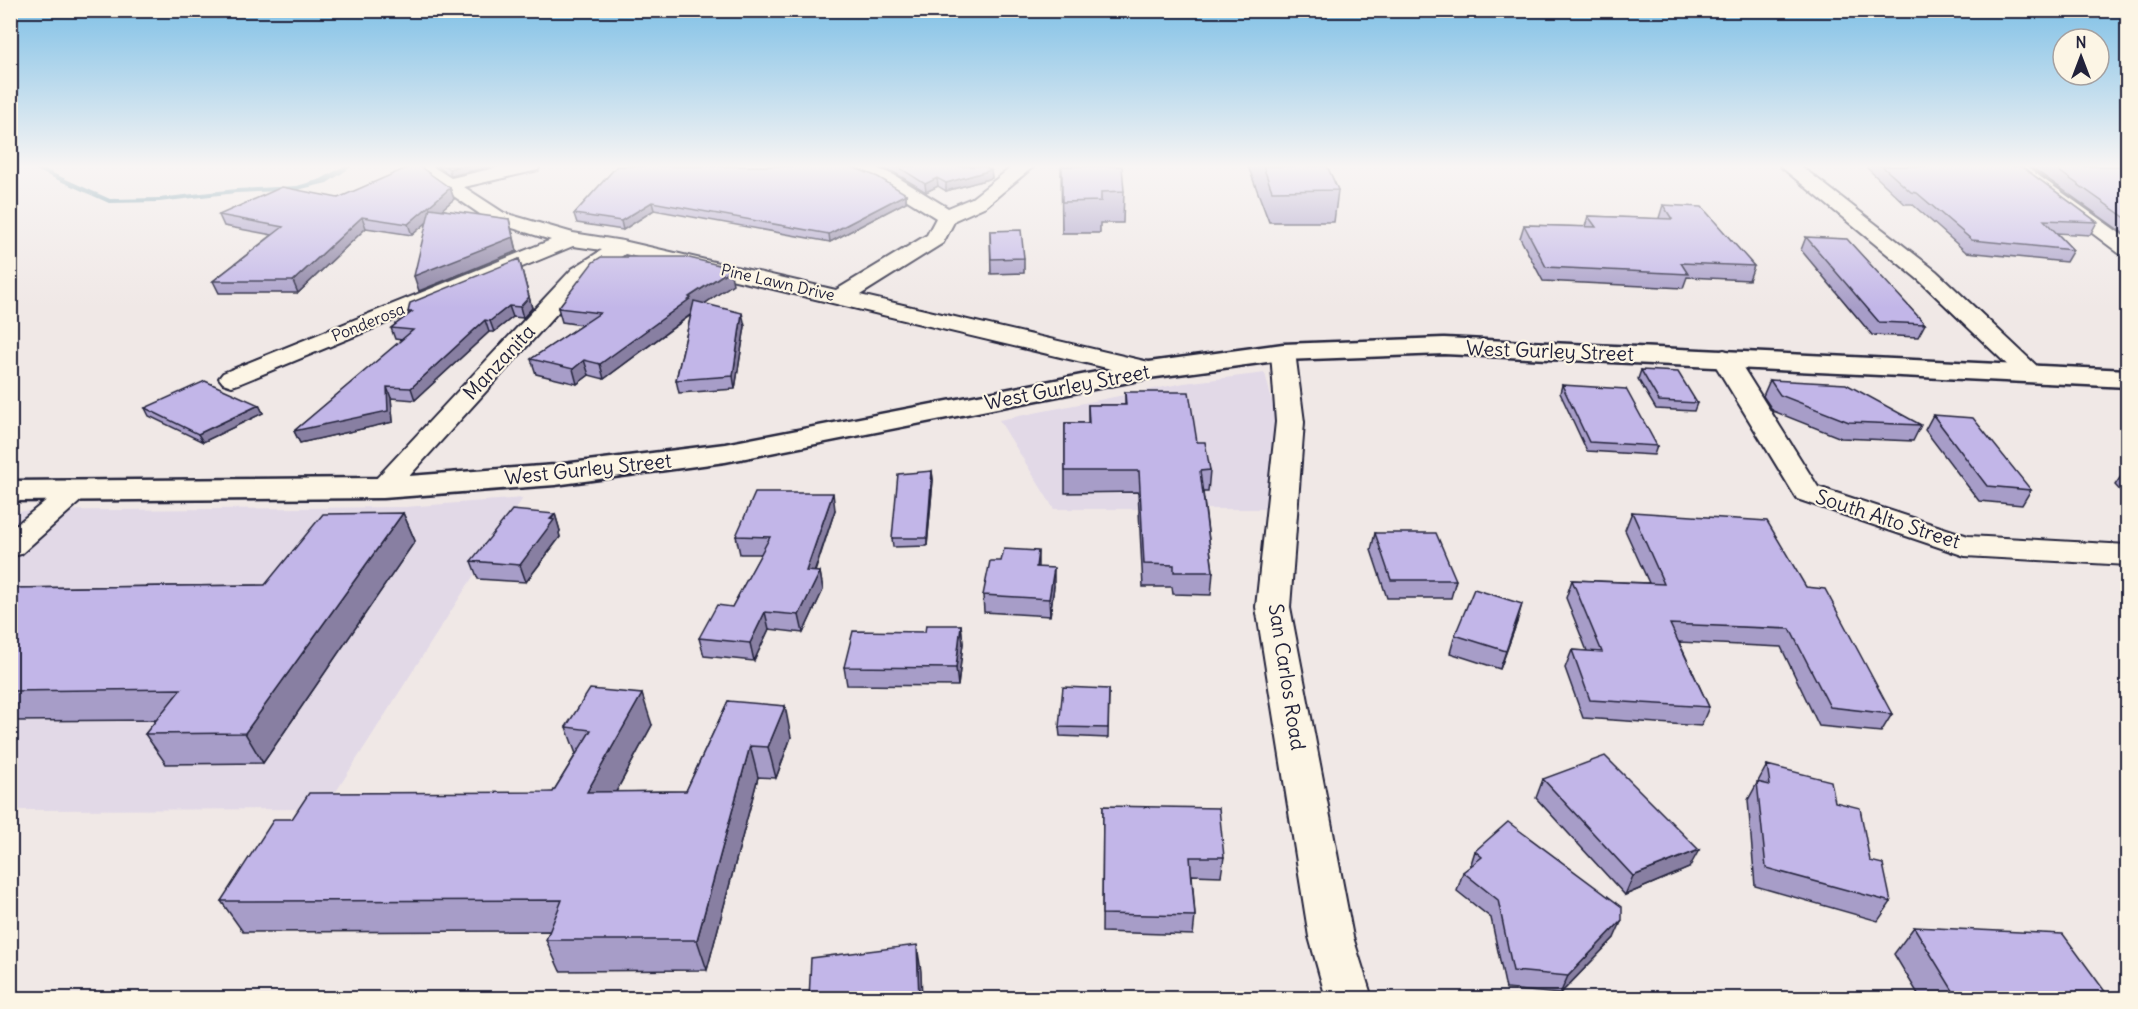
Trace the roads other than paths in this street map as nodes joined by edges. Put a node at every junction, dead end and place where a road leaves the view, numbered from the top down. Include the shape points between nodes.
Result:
1 (491, 213) edge
2 (942, 213) edge
3 (954, 213) edge
4 (1849, 213) edge
5 (2077, 213) edge
6 (947, 216) junction
7 (571, 238) junction
8 (623, 247) junction
9 (2127, 249) edge
10 (841, 297) junction
11 (1283, 352) junction
12 (1724, 358) junction
13 (1149, 370) junction
14 (2031, 374) junction
15 (232, 378) dead end
16 (2127, 379) edge
17 (382, 488) junction
18 (10, 491) edge
19 (75, 491) junction
20 (10, 547) edge
21 (2127, 555) edge
22 (1349, 999) edge

1 - 7 street, Pine Lawn Drive
2 - 6 street
3 - 6 street
4 - 14 street via 1928,276
5 - 9 street
6 - 10 street via 936,239
7 - 8 street, Pine Lawn Drive
7 - 15 street, Ponderosa
8 - 10 street, Pine Lawn Drive
8 - 17 street, Manzanita via 580,274
10 - 13 street, Pine Lawn Drive
11 - 12 main road, West Gurley Street via 1444,346
11 - 13 main road, West Gurley Street
11 - 22 street, San Carlos Road via 1290,422 1273,608 1331,937
12 - 14 main road, West Gurley Street
12 - 21 street, South Alto Street via 1807,493 1965,546
13 - 17 main road, West Gurley Street via 724,453 555,475
14 - 16 main road, West Gurley Street
17 - 19 main road, West Gurley Street
18 - 19 main road, West Gurley Street
19 - 20 street

